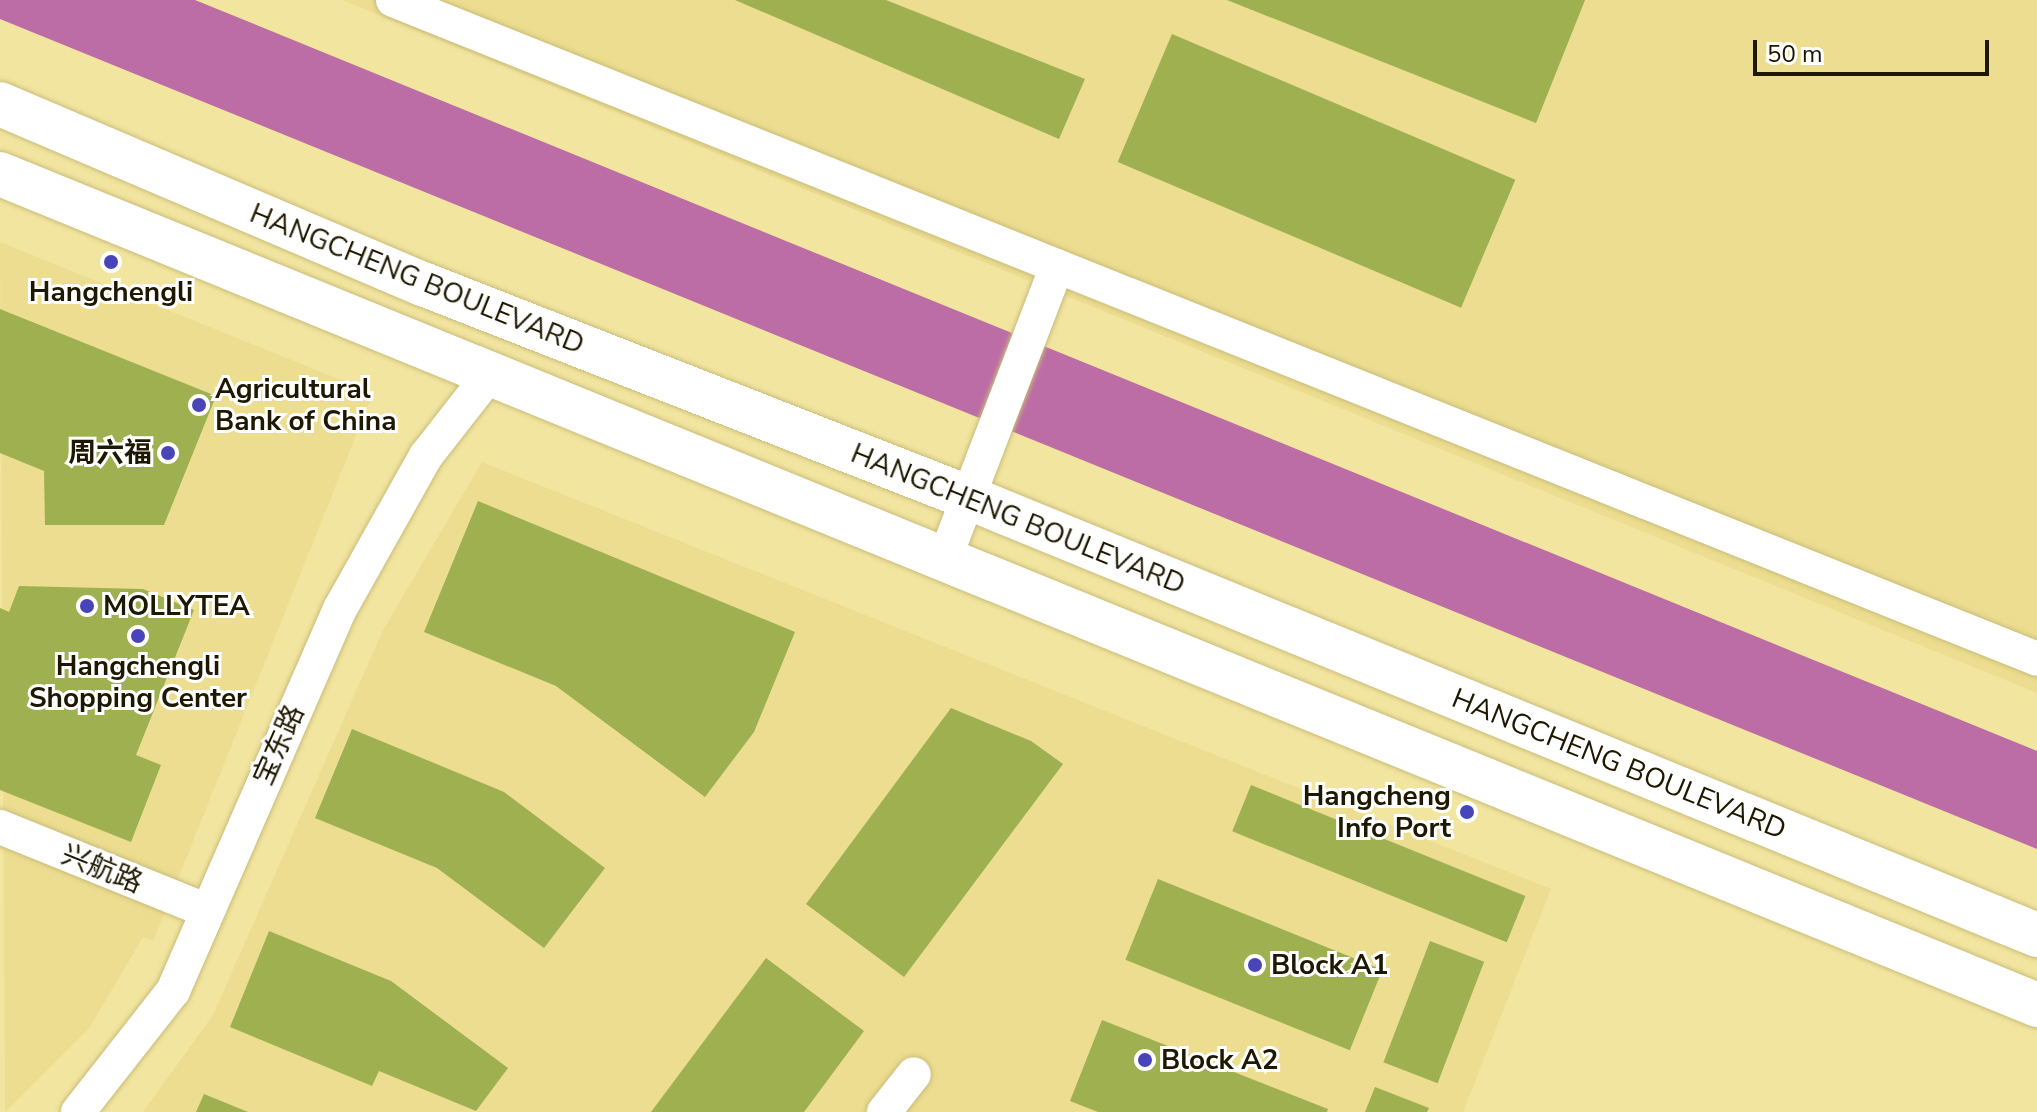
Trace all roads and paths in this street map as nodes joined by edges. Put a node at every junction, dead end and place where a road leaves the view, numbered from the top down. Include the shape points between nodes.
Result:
1 (393, 0) edge
2 (0, 104) edge
3 (0, 174) edge
4 (1054, 273) junction
5 (487, 378) junction
6 (967, 497) junction
7 (943, 563) junction
8 (2037, 659) edge
9 (0, 827) edge
10 (205, 910) junction
11 (2037, 935) edge
12 (2037, 1005) edge
13 (914, 1074) dead end
14 (85, 1108) edge
15 (884, 1112) edge

1 - 4 street
2 - 6 main road, HANGCHENG BOULEVARD via 423,284
3 - 5 main road
4 - 6 street
4 - 8 street
5 - 7 main road
5 - 10 street, 宝东路 via 426,456 340,609
6 - 7 street
6 - 11 main road, HANGCHENG BOULEVARD
7 - 12 main road
9 - 10 street, 兴航路
10 - 14 street, 宝东路 via 173,991
13 - 15 street

